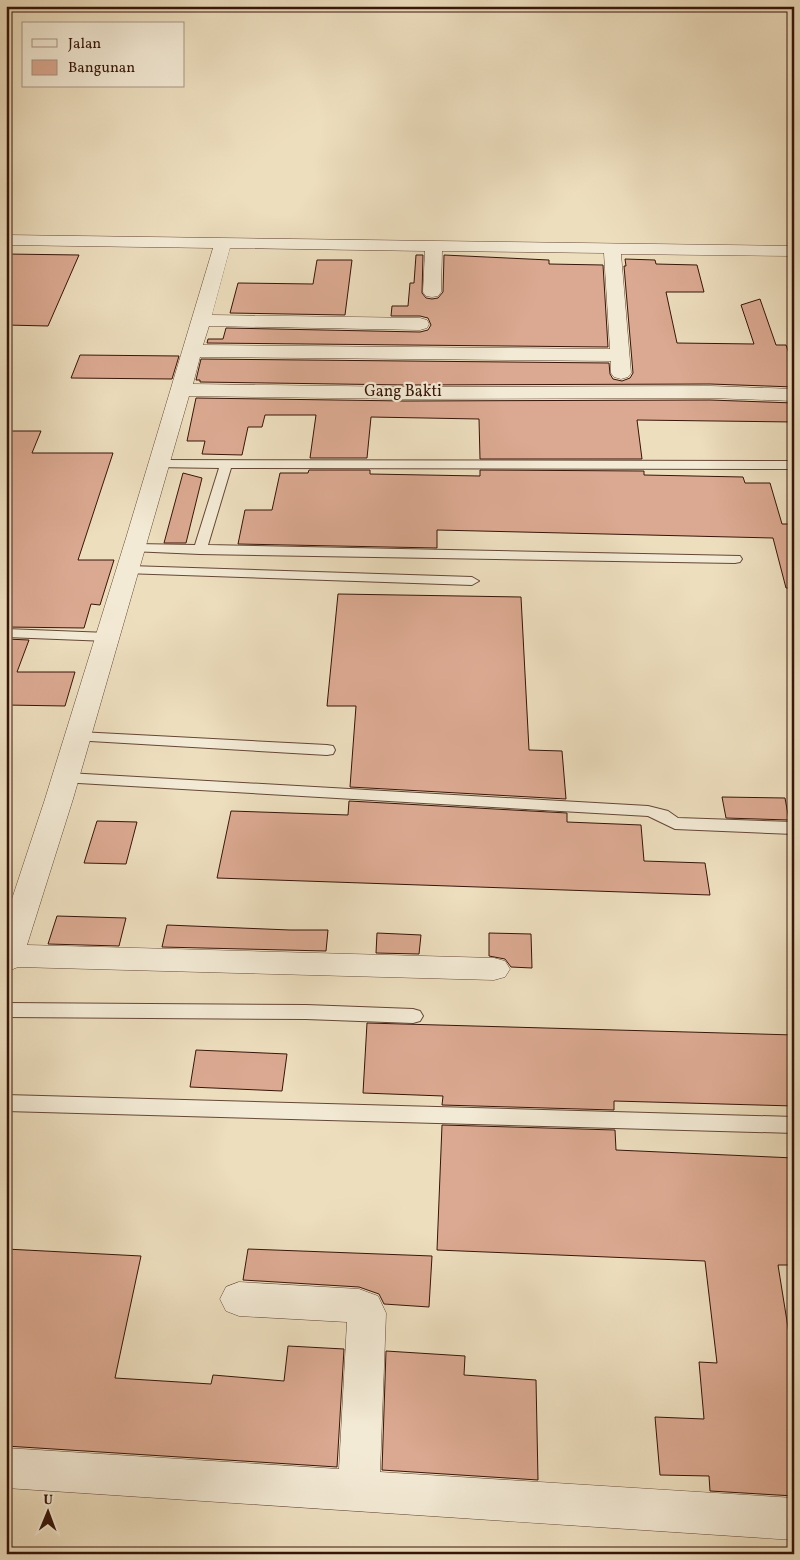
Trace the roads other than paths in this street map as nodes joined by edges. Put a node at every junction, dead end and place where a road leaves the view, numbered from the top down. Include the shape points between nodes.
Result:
1 (6, 240) edge
2 (223, 243) junction
3 (434, 246) junction
4 (612, 248) junction
5 (794, 251) edge
6 (432, 292) dead end
7 (202, 320) junction
8 (420, 324) dead end
9 (193, 351) junction
10 (620, 355) junction
11 (183, 390) junction
12 (623, 392) junction
13 (794, 395) edge
14 (158, 464) junction
15 (226, 465) junction
16 (794, 465) edge
17 (200, 550) junction
18 (132, 559) junction
19 (735, 559) dead end
20 (472, 581) dead end
21 (6, 633) edge
22 (108, 637) junction
23 (79, 738) junction
24 (327, 750) dead end
25 (67, 778) junction
26 (794, 828) edge
27 (7, 958) edge
28 (494, 969) dead end
29 (6, 1010) edge
30 (413, 1016) dead end
31 (6, 1102) edge
32 (794, 1125) edge
33 (239, 1299) dead end
34 (6, 1468) edge
35 (358, 1492) junction
36 (794, 1519) edge

1 - 2 street
2 - 3 street
2 - 7 street
3 - 4 street
3 - 6 street
4 - 5 street
4 - 10 street
7 - 8 street
7 - 9 street
9 - 10 street
9 - 11 street
10 - 12 street
11 - 12 street, Gang Bakti
11 - 14 street
12 - 13 street, Gang Bakti
14 - 15 lane
14 - 18 street
15 - 16 lane
15 - 17 lane
17 - 18 lane
17 - 19 lane
18 - 20 lane
18 - 22 street
21 - 22 lane
22 - 23 street
23 - 24 lane
23 - 25 street
25 - 26 lane via 648,811 675,823
25 - 27 street
27 - 28 street
29 - 30 lane
31 - 32 lane
33 - 35 street via 365,1308
34 - 35 street
35 - 36 street

